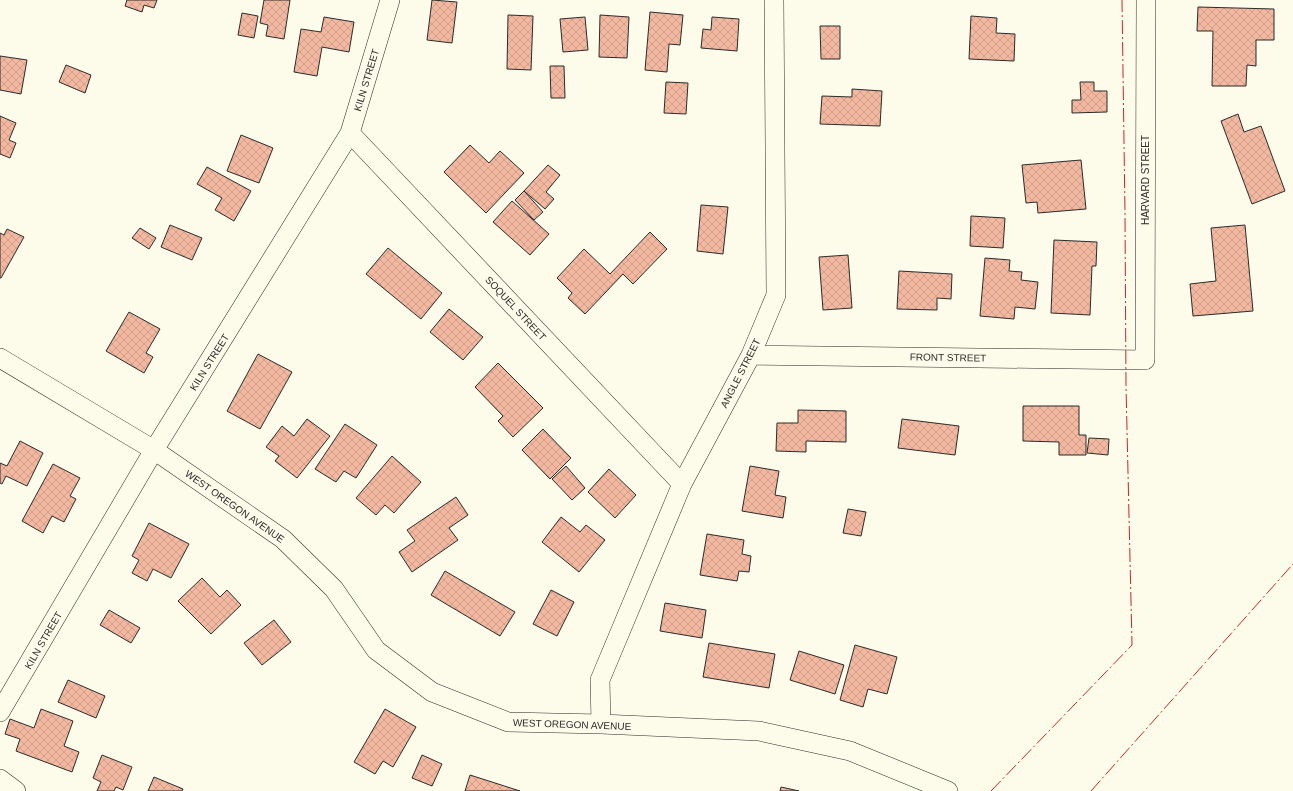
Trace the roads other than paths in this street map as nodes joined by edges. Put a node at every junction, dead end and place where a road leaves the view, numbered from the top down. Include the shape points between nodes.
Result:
1 (390, 0) edge
2 (774, 0) edge
3 (1146, 0) edge
4 (350, 133) junction
5 (751, 355) junction
6 (0, 358) edge
7 (1145, 360) joint
8 (154, 450) junction
9 (682, 484) junction
10 (0, 712) edge
11 (601, 724) junction
12 (0, 779) edge
13 (16, 791) edge
14 (948, 791) edge

1 - 4 street, KILN STREET
2 - 5 street, ANGLE STREET via 776,296
3 - 7 street, HARVARD STREET
4 - 8 street, KILN STREET
4 - 9 street, SOQUEL STREET
5 - 7 street, FRONT STREET
5 - 9 street, ANGLE STREET
6 - 8 street, WEST OREGON AVENUE
8 - 10 street, KILN STREET
8 - 11 street, WEST OREGON AVENUE via 283,539 334,589 376,650 432,692 508,722
9 - 11 street, ANGLE STREET via 600,680
11 - 14 street, WEST OREGON AVENUE via 759,731 850,751
12 - 13 street

